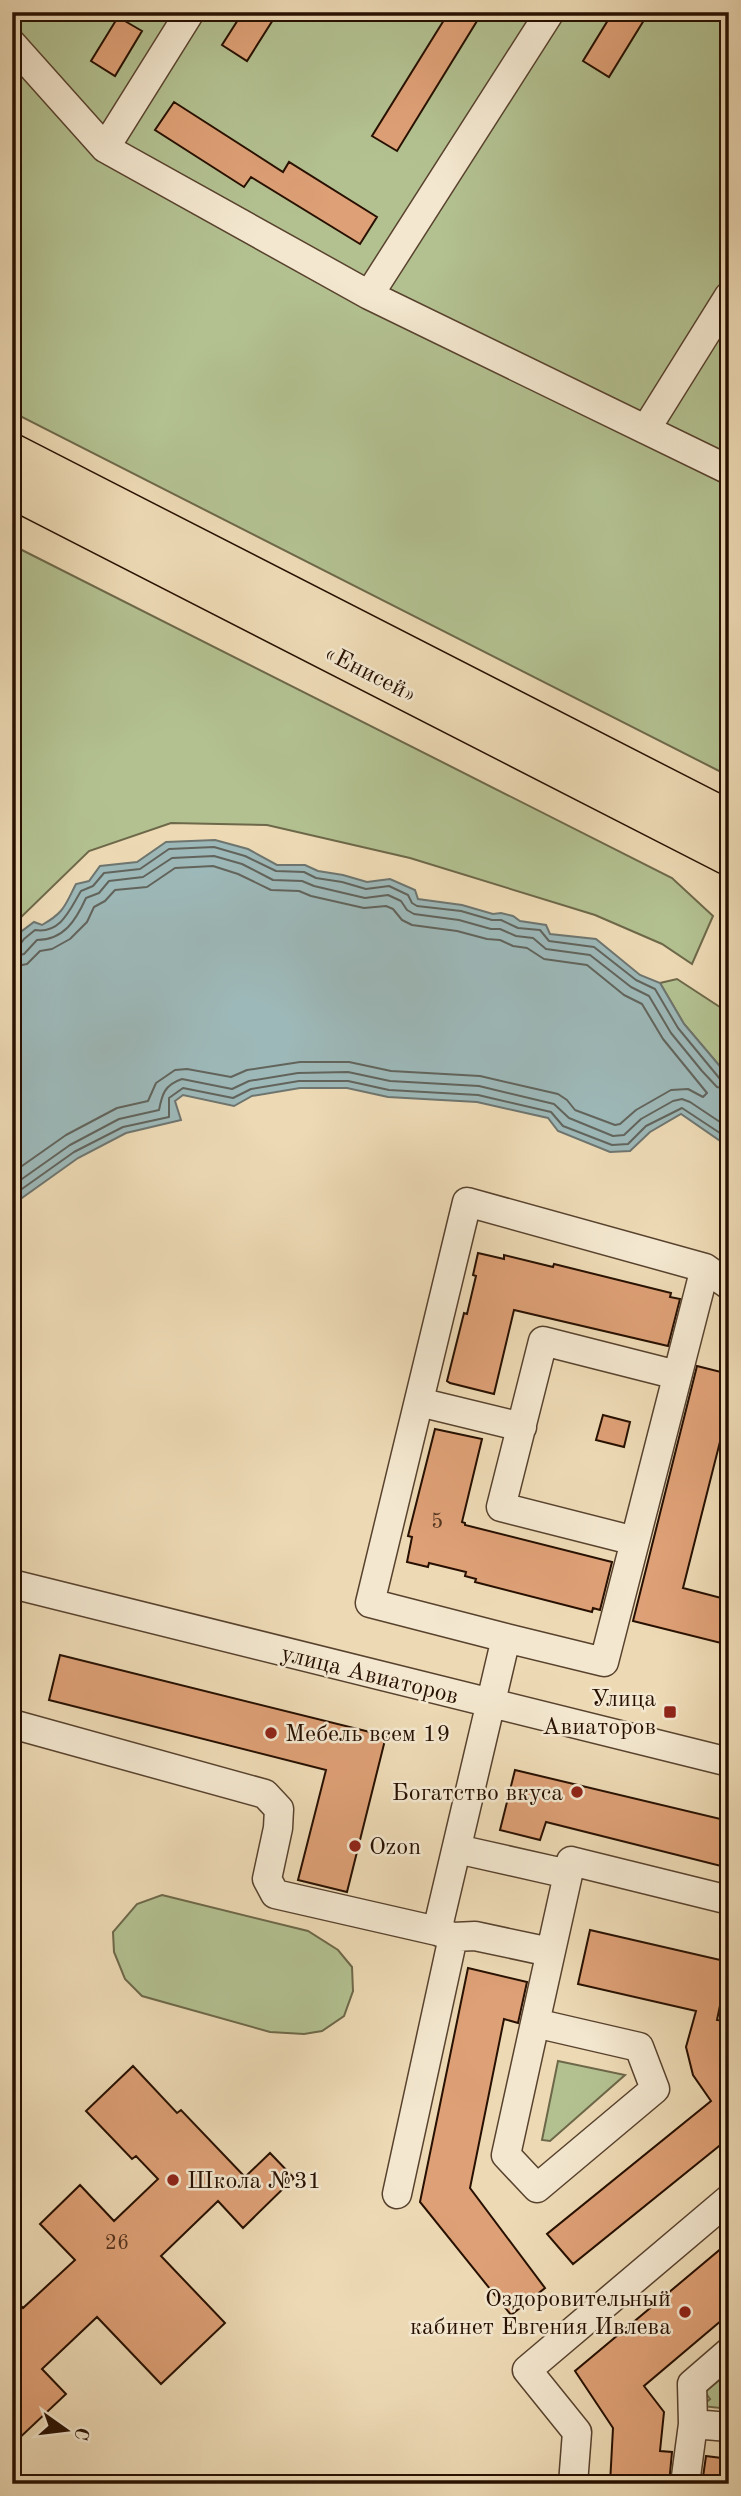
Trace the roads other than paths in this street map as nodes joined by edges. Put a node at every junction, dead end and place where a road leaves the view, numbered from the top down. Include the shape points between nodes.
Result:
1 (190, 12) edge
2 (550, 12) edge
3 (12, 44) edge
4 (105, 148) junction
5 (369, 295) junction
6 (729, 296) edge
7 (646, 429) junction
8 (12, 453) edge
9 (729, 470) edge
10 (12, 489) edge
11 (729, 820) edge
12 (729, 856) edge
13 (705, 1268) junction
14 (729, 1285) edge
15 (677, 1375) junction
16 (419, 1402) junction
17 (522, 1426) junction
18 (635, 1541) junction
19 (12, 1584) edge
20 (506, 1638) junction
21 (489, 1704) junction
22 (12, 1724) edge
23 (729, 1762) edge
24 (457, 1849) junction
25 (568, 1874) junction
26 (729, 1900) edge
27 (445, 1934) junction
28 (550, 1952) junction
29 (535, 2023) junction
30 (397, 2194) dead end
31 (729, 2199) edge
32 (729, 2351) edge
33 (693, 2424) junction
34 (729, 2427) edge
35 (573, 2484) edge
36 (685, 2484) edge

1 - 4 street
2 - 5 street
3 - 4 street
4 - 5 street
5 - 7 street
6 - 7 street
7 - 9 street
8 - 11 highway, «Енисей»
10 - 12 highway, «Енисей»
13 - 14 street
13 - 15 street
13 - 16 street via 467,1202
15 - 17 street via 543,1341
15 - 18 street
16 - 17 street
16 - 20 street via 370,1603
17 - 18 street via 501,1507
18 - 20 street via 604,1662
19 - 21 street, улица Авиаторов
20 - 21 street
21 - 23 street, улица Авиаторов
21 - 24 street
22 - 27 street via 265,1794 279,1810 267,1879 275,1894
24 - 25 street
24 - 27 street
25 - 26 street via 571,1861
25 - 28 street
27 - 28 street
27 - 30 street
28 - 29 street
29 - 29 street via 506,2155 537,2188 655,2089 639,2047
31 - 35 street via 527,2370 577,2432
32 - 33 street via 692,2384
33 - 34 street
33 - 36 street

